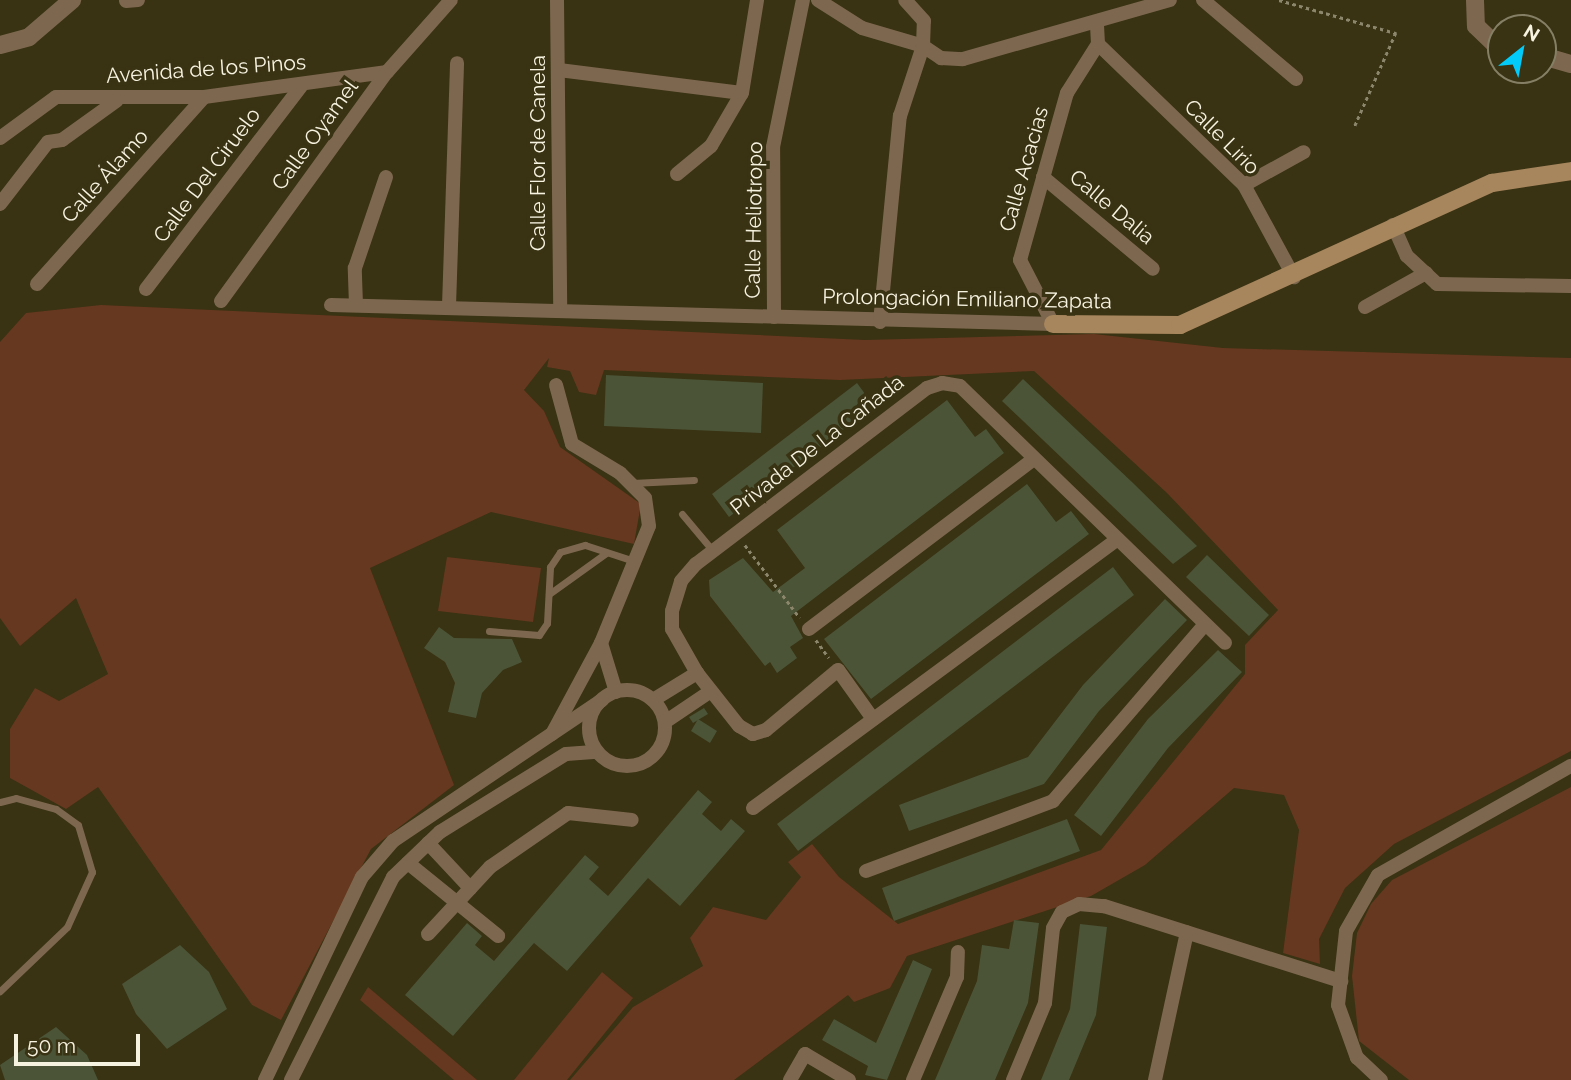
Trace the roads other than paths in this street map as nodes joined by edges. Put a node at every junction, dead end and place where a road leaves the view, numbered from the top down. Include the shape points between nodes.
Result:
1 (138, 0) edge
2 (451, 0) edge
3 (557, 0) edge
4 (757, 0) edge
5 (803, 0) edge
6 (818, 0) edge
7 (905, 0) edge
8 (1170, 0) edge
9 (1203, 0) edge
10 (1475, 0) edge
11 (126, 1) edge
12 (70, 3) edge
13 (1097, 26) junction
14 (1487, 37) edge
15 (0, 44) edge
16 (1098, 44) junction
17 (923, 46) junction
18 (457, 63) dead end
19 (559, 71) junction
20 (387, 72) junction
21 (1296, 79) dead end
22 (301, 86) junction
23 (742, 93) junction
24 (204, 97) junction
25 (116, 101) junction
26 (0, 138) edge
27 (1304, 152) dead end
28 (1571, 171) edge
29 (677, 174) dead end
30 (386, 177) dead end
31 (1044, 177) junction
32 (1244, 185) junction
33 (0, 204) edge
34 (1392, 225) junction
35 (1153, 269) dead end
36 (1426, 273) junction
37 (1294, 277) junction
38 (37, 284) dead end
39 (1571, 286) edge
40 (146, 289) dead end
41 (220, 301) dead end
42 (331, 305) dead end
43 (356, 305) junction
44 (449, 306) junction
45 (560, 307) junction
46 (1365, 307) dead end
47 (774, 317) junction
48 (880, 322) junction
49 (1053, 324) junction
50 (556, 385) dead end
51 (1034, 460) junction
52 (694, 480) dead end
53 (631, 483) junction
54 (682, 514) dead end
55 (1115, 541) junction
56 (607, 552) junction
57 (713, 552) junction
58 (635, 561) junction
59 (549, 594) junction
60 (1205, 624) junction
61 (809, 629) road end
62 (489, 631) dead end
63 (601, 643) junction
64 (1224, 643) dead end
65 (697, 673) junction
66 (711, 691) junction
67 (616, 692) junction
68 (602, 700) junction
69 (653, 700) junction
70 (873, 719) junction
71 (665, 722) junction
72 (551, 736) junction
73 (597, 752) junction
74 (1571, 766) edge
75 (0, 802) edge
76 (754, 808) dead end
77 (632, 820) dead end
78 (428, 843) junction
79 (408, 863) junction
80 (866, 871) dead end
81 (470, 888) junction
82 (457, 902) junction
83 (1187, 932) junction
84 (428, 934) dead end
85 (498, 936) dead end
86 (958, 952) dead end
87 (1341, 981) junction
88 (0, 991) edge
89 (265, 1080) edge
90 (291, 1080) edge
91 (790, 1080) edge
92 (849, 1080) edge
93 (913, 1080) edge
94 (1013, 1080) edge
95 (1155, 1080) edge
96 (1381, 1080) edge

1 - 11 street
2 - 20 street, Calle Oyamel
3 - 19 street, Calle Flor de Canela
4 - 23 street
5 - 47 street, Calle Heliotropo via 773,147
6 - 17 street via 863,28
7 - 17 street via 924,21
8 - 13 street
9 - 21 street
10 - 14 street via 1476,26
12 - 15 street via 29,37
13 - 16 street
13 - 17 street via 962,59 941,58
16 - 31 street, Calle Acacias via 1067,93
16 - 32 street, Calle Lirio
17 - 48 street via 900,116
18 - 44 street
19 - 23 street
19 - 45 street, Calle Flor de Canela
20 - 22 street, Avenida de los Pinos
20 - 41 street, Calle Oyamel
22 - 24 street, Avenida de los Pinos
22 - 40 street, Calle Del Ciruelo
23 - 29 street via 711,146
24 - 25 street, Avenida de los Pinos via 152,92
24 - 38 street, Calle Álamo
25 - 26 street, Avenida de los Pinos via 56,97
25 - 33 street via 62,140 48,142
27 - 32 street
28 - 34 main road, Prolongación Emiliano Zapata via 1492,183
30 - 43 street via 355,268
31 - 35 street, Calle Dalia
31 - 49 street, Calle Acacias via 1020,260
32 - 37 street, Calle Lirio
34 - 36 street via 1407,256
34 - 37 main road, Prolongación Emiliano Zapata
36 - 39 street via 1437,284
36 - 46 street
37 - 49 main road, Prolongación Emiliano Zapata via 1180,325
42 - 43 street, Prolongación Emiliano Zapata
43 - 44 street, Prolongación Emiliano Zapata
44 - 45 street, Prolongación Emiliano Zapata
45 - 47 street, Prolongación Emiliano Zapata
47 - 48 street, Prolongación Emiliano Zapata
48 - 49 street, Prolongación Emiliano Zapata
50 - 53 street via 572,443
51 - 55 street, Privada De La Cañada
51 - 57 street, Privada De La Cañada via 960,386 942,383 927,387
51 - 61 street
52 - 53 lane
53 - 58 street via 645,498 649,526
54 - 57 lane
55 - 60 street, Privada De La Cañada
55 - 70 street
56 - 58 lane
56 - 59 lane
56 - 59 lane via 585,545 560,552 550,567
57 - 65 street, Privada De La Cañada via 681,581 672,611 672,629
58 - 63 street
59 - 62 lane via 547,623 539,635
60 - 64 street, Privada De La Cañada
60 - 80 street via 1053,801
63 - 67 street
63 - 72 street
65 - 66 street, Privada De La Cañada
65 - 69 street
66 - 70 street, Privada De La Cañada via 739,726 753,734 838,670
66 - 71 street
67 - 68 street
67 - 69 street
68 - 72 street
68 - 73 street via 590,728
69 - 71 street
70 - 76 street
71 - 73 street via 661,747 642,763 617,765
72 - 89 street via 437,805 393,841 362,877
73 - 78 street via 566,754
74 - 87 street via 1378,875 1346,931
75 - 88 lane via 16,798 56,809 78,825 92,872 66,927
77 - 81 street via 577,810 490,867
78 - 79 street
78 - 81 street
79 - 82 street
79 - 90 street via 393,877 341,972
81 - 82 street
82 - 84 street
82 - 85 street
83 - 87 street
83 - 94 street via 1104,905 1062,912 1053,928 1045,1003
83 - 95 street
86 - 93 street via 957,977
87 - 96 street via 1338,1005 1357,1058
91 - 92 street via 805,1054

